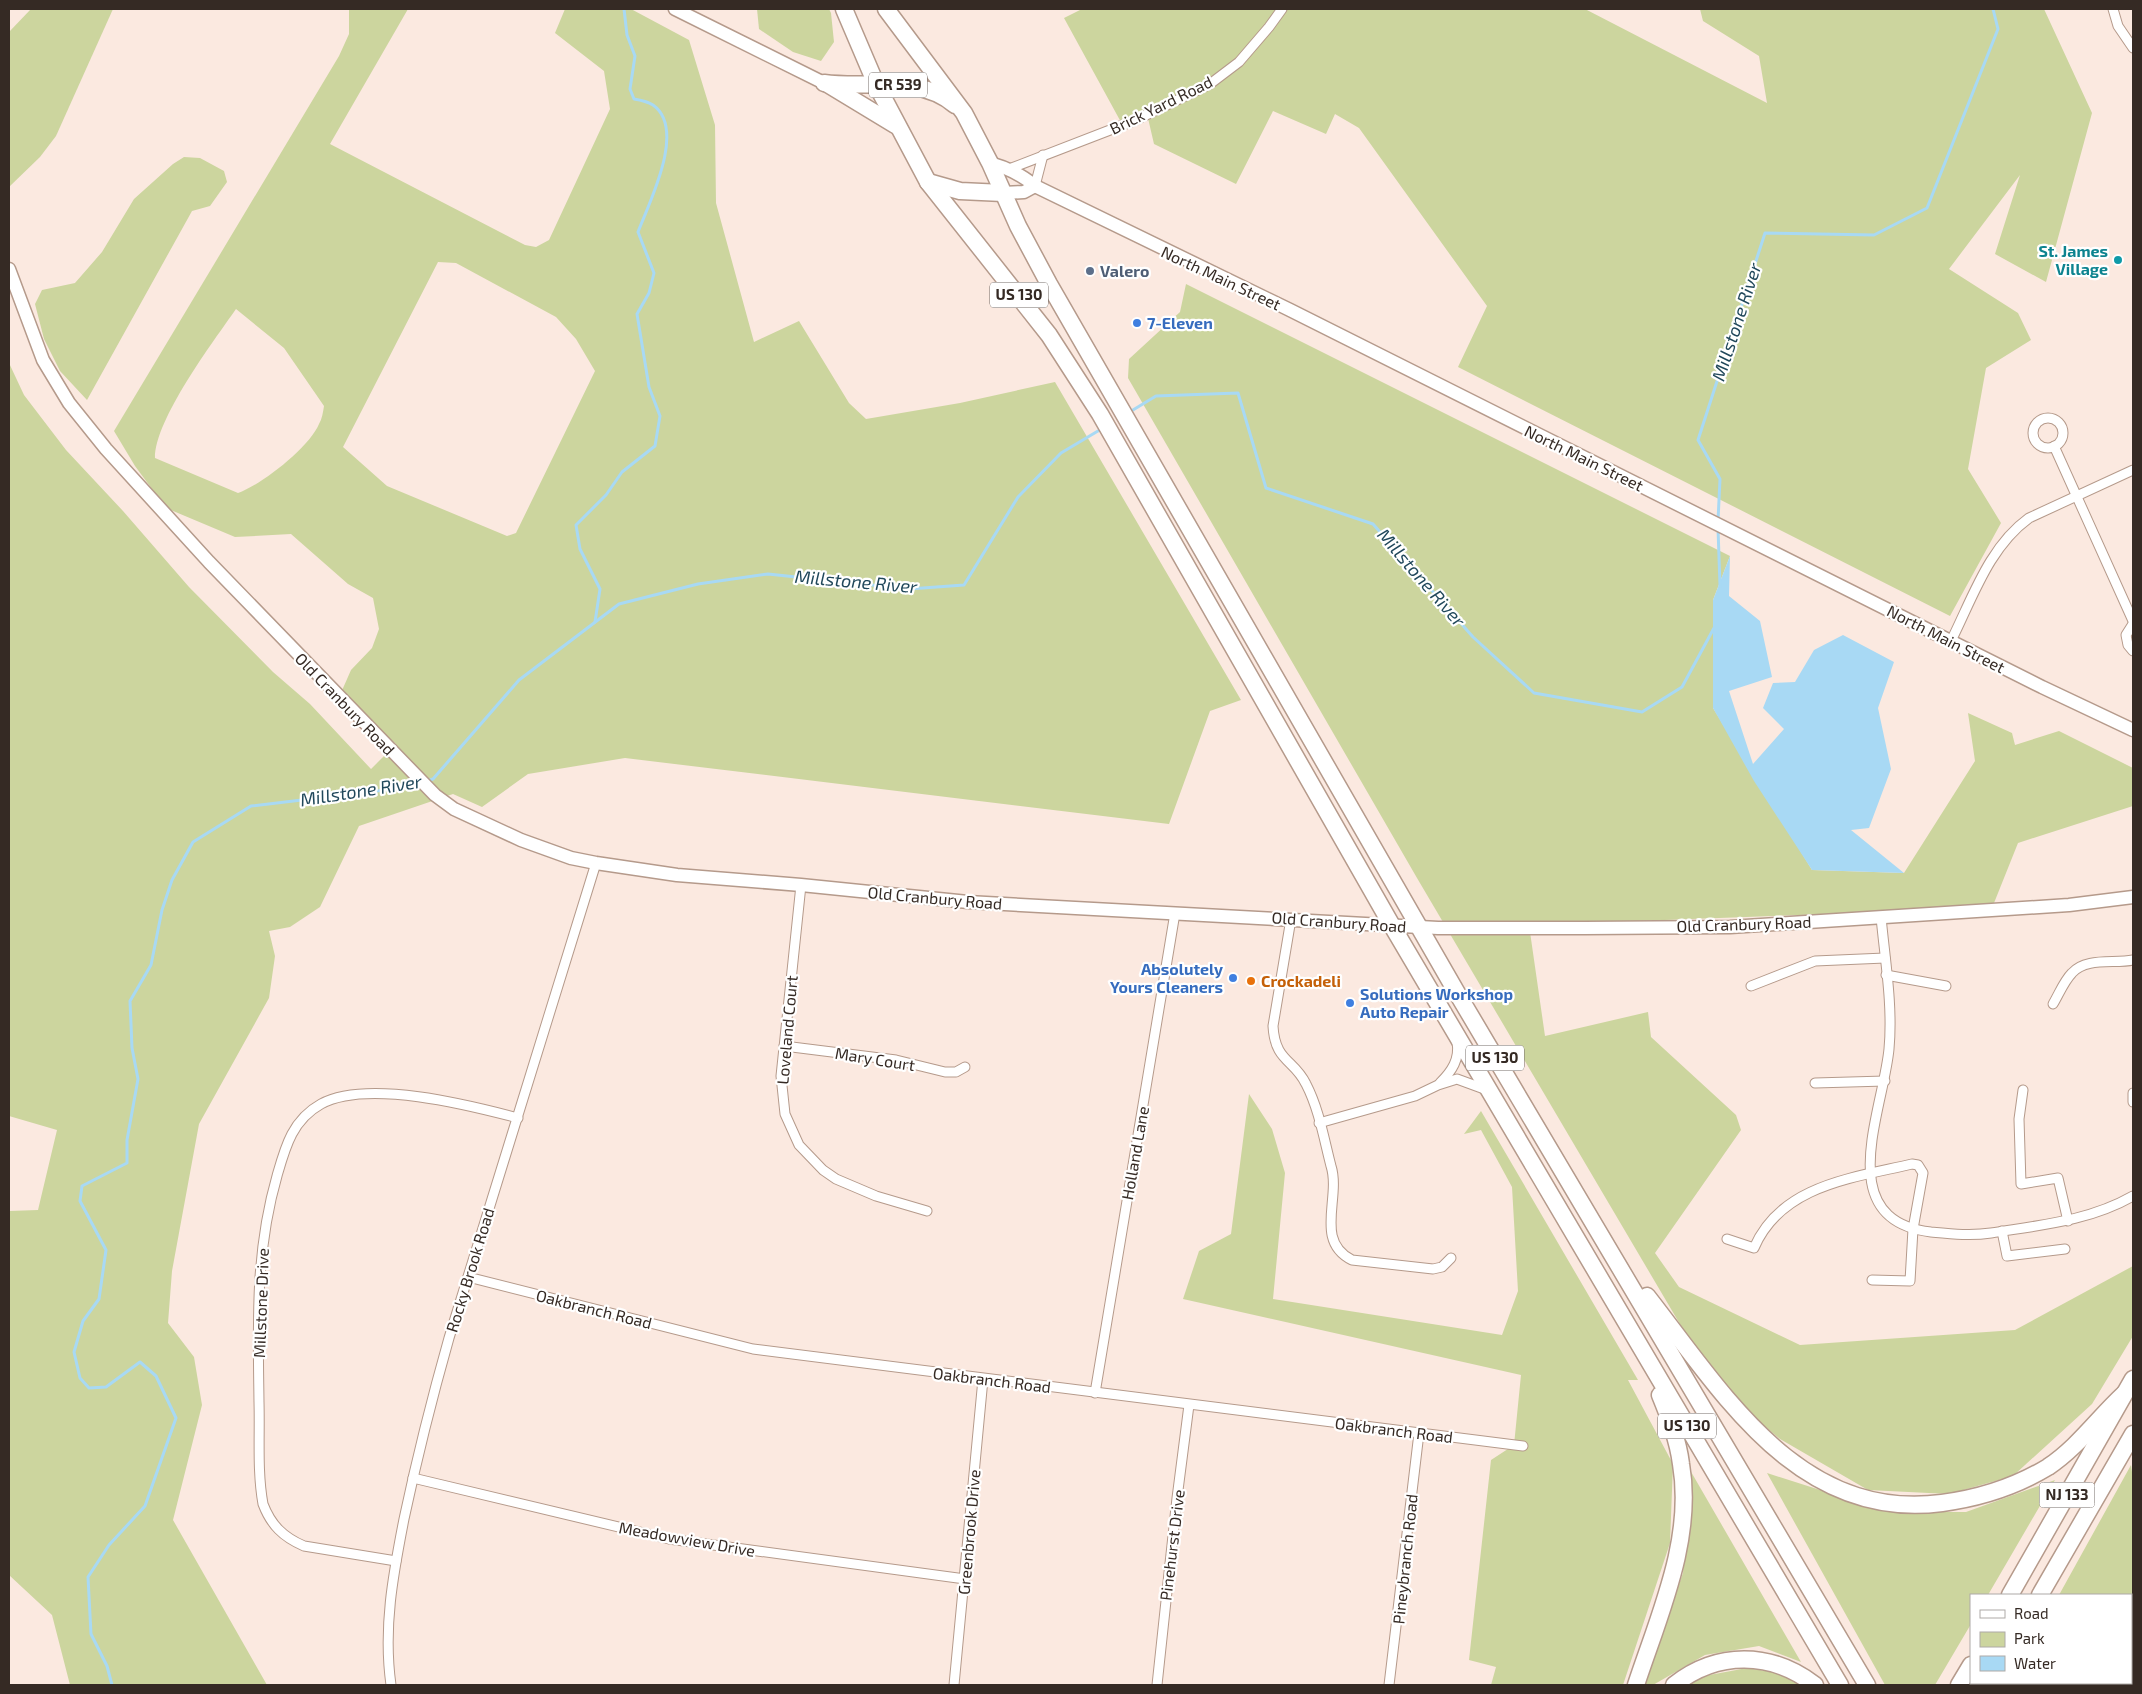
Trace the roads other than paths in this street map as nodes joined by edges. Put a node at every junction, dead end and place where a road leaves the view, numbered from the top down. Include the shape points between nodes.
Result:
1 (675, 9) edge
2 (844, 9) edge
3 (886, 9) edge
4 (1282, 9) edge
5 (2113, 9) edge
6 (861, 48) junction
7 (2133, 48) edge
8 (824, 83) junction
9 (876, 84) junction
10 (842, 85) junction
11 (923, 88) junction
12 (964, 113) junction
13 (894, 121) junction
14 (1042, 155) junction
15 (990, 163) junction
16 (1009, 168) junction
17 (928, 182) junction
18 (1035, 186) junction
19 (976, 193) junction
20 (1003, 193) junction
21 (9, 269) edge
22 (2054, 446) dead end
23 (2133, 470) edge
24 (2077, 496) junction
25 (2133, 622) edge
26 (1951, 641) junction
27 (2133, 651) edge
28 (2133, 730) edge
29 (596, 863) junction
30 (801, 885) junction
31 (2133, 897) edge
32 (1175, 913) junction
33 (1882, 917) junction
34 (1291, 919) junction
35 (1391, 924) junction
36 (1419, 927) junction
37 (1885, 958) junction
38 (2133, 960) edge
39 (1886, 975) junction
40 (1751, 986) dead end
41 (1946, 986) dead end
42 (2053, 1004) dead end
43 (1455, 1033) junction
44 (784, 1046) junction
45 (965, 1067) dead end
46 (1885, 1081) junction
47 (1815, 1083) dead end
48 (1438, 1084) junction
49 (2023, 1090) dead end
50 (1490, 1092) junction
51 (2133, 1093) edge
52 (2133, 1102) edge
53 (518, 1118) junction
54 (1319, 1123) junction
55 (1871, 1174) junction
56 (2133, 1196) edge
57 (927, 1211) dead end
58 (2068, 1221) junction
59 (1913, 1229) junction
60 (2002, 1231) junction
61 (1727, 1240) dead end
62 (1606, 1243) junction
63 (2065, 1248) dead end
64 (1452, 1258) dead end
65 (468, 1277) junction
66 (1872, 1280) dead end
67 (1643, 1351) junction
68 (983, 1379) junction
69 (2133, 1379) edge
70 (1094, 1393) junction
71 (2124, 1394) junction
72 (1189, 1405) junction
73 (1419, 1433) junction
74 (2133, 1434) edge
75 (1523, 1446) dead end
76 (413, 1478) junction
77 (396, 1561) junction
78 (965, 1579) junction
79 (2011, 1594) edge
80 (2041, 1594) edge
81 (1970, 1667) edge
82 (391, 1685) edge
83 (954, 1685) edge
84 (1157, 1685) edge
85 (1389, 1685) edge
86 (1636, 1685) edge
87 (1674, 1685) edge
88 (1815, 1685) edge
89 (1840, 1685) edge
90 (1867, 1685) edge
91 (1959, 1685) edge

1 - 8 street, CR 539
2 - 6 highway, US 130
3 - 12 highway, US 130
4 - 14 street, Brick Yard Road via 1238,62 1210,84 1136,120
5 - 7 street via 2118,26
6 - 9 highway, US 130
6 - 10 highway via 855,74
8 - 10 highway, CR 539
8 - 13 highway, CR 539
9 - 10 highway, CR 539
9 - 11 highway, CR 539
9 - 13 highway, US 130
11 - 12 highway, CR 539 via 950,101
11 - 13 highway via 903,93 898,99
12 - 15 highway, US 130
13 - 17 highway, US 130
14 - 16 street, Brick Yard Road
14 - 18 street
15 - 16 street, North Main Street
15 - 19 highway via 989,178
15 - 20 highway, US 130
16 - 18 street, North Main Street
17 - 19 highway
17 - 35 highway, US 130 via 1044,328 1100,414
18 - 20 street via 1024,192
18 - 26 street, North Main Street
19 - 20 highway
20 - 36 highway, US 130 via 1049,284
21 - 29 street, Old Cranbury Road via 43,360 69,403 100,442 209,562 412,772 454,809 521,840 571,858
22 - 24 street
23 - 24 street
24 - 25 street
24 - 26 street via 2029,518 2004,539
25 - 27 street via 2126,635
26 - 28 street, North Main Street
29 - 30 street, Old Cranbury Road via 677,875
29 - 53 street, Rocky Brook Road
30 - 32 street, Old Cranbury Road via 968,902
30 - 44 street, Loveland Court
31 - 33 street, Old Cranbury Road via 2069,905
32 - 34 street, Old Cranbury Road
32 - 70 street, Holland Lane
33 - 36 street, Old Cranbury Road via 1730,927
33 - 37 street
34 - 35 street, Old Cranbury Road
34 - 54 street via 1274,1038 1283,1058 1305,1082
35 - 36 street, Old Cranbury Road
35 - 43 highway, US 130
36 - 62 highway, US 130
37 - 39 street
37 - 40 street via 1815,961
38 - 42 street via 2092,963 2077,968
39 - 41 street
39 - 46 street via 1890,1023
43 - 48 street via 1458,1048 1455,1064
43 - 50 highway, US 130
44 - 45 street, Mary Court via 896,1060 945,1072 956,1072
44 - 57 street, Loveland Court via 782,1093 785,1114 799,1145 836,1179 876,1196
46 - 47 street
46 - 55 street via 1872,1136
48 - 50 street via 1457,1079
48 - 54 street via 1415,1096
49 - 58 street via 2019,1119 2021,1184 2058,1178
50 - 67 highway, US 130
51 - 52 street
53 - 65 street, Rocky Brook Road
53 - 77 street, Millstone Drive via 474,1106 411,1096 336,1098 310,1111 292,1132 271,1196 258,1293 263,1504 275,1527 304,1546
54 - 64 street via 1334,1179 1330,1234 1337,1250 1352,1260 1433,1269 1442,1267
55 - 59 street via 1874,1190 1886,1212 1894,1220
55 - 59 street via 1912,1164 1921,1169 1923,1173
55 - 61 street via 1812,1190 1797,1198 1772,1217 1754,1248
56 - 58 street via 2102,1212
58 - 60 street
59 - 60 street via 1970,1236
59 - 66 street via 1910,1281
60 - 63 street via 2007,1256
62 - 71 highway via 1754,1430 1806,1473 1861,1498 1889,1504 1934,1504 2008,1488 2068,1452
62 - 90 highway, US 130
65 - 68 street, Oakbranch Road via 753,1349
65 - 76 street, Rocky Brook Road
67 - 86 highway via 1678,1447 1684,1510 1677,1557
67 - 89 highway, US 130
68 - 70 street, Oakbranch Road
68 - 78 street, Greenbrook Drive
69 - 71 highway, NJ 133
70 - 72 street, Oakbranch Road
71 - 79 highway, NJ 133
72 - 73 street, Oakbranch Road
72 - 84 street, Pinehurst Drive
73 - 75 street, Oakbranch Road
73 - 85 street, Pineybranch Road
74 - 80 highway, NJ 133
76 - 77 street, Rocky Brook Road
76 - 78 street, Meadowview Drive via 669,1539
77 - 82 street, Rocky Brook Road via 388,1614
78 - 83 street, Greenbrook Drive
81 - 91 highway
87 - 88 highway via 1708,1665 1746,1658 1778,1664

